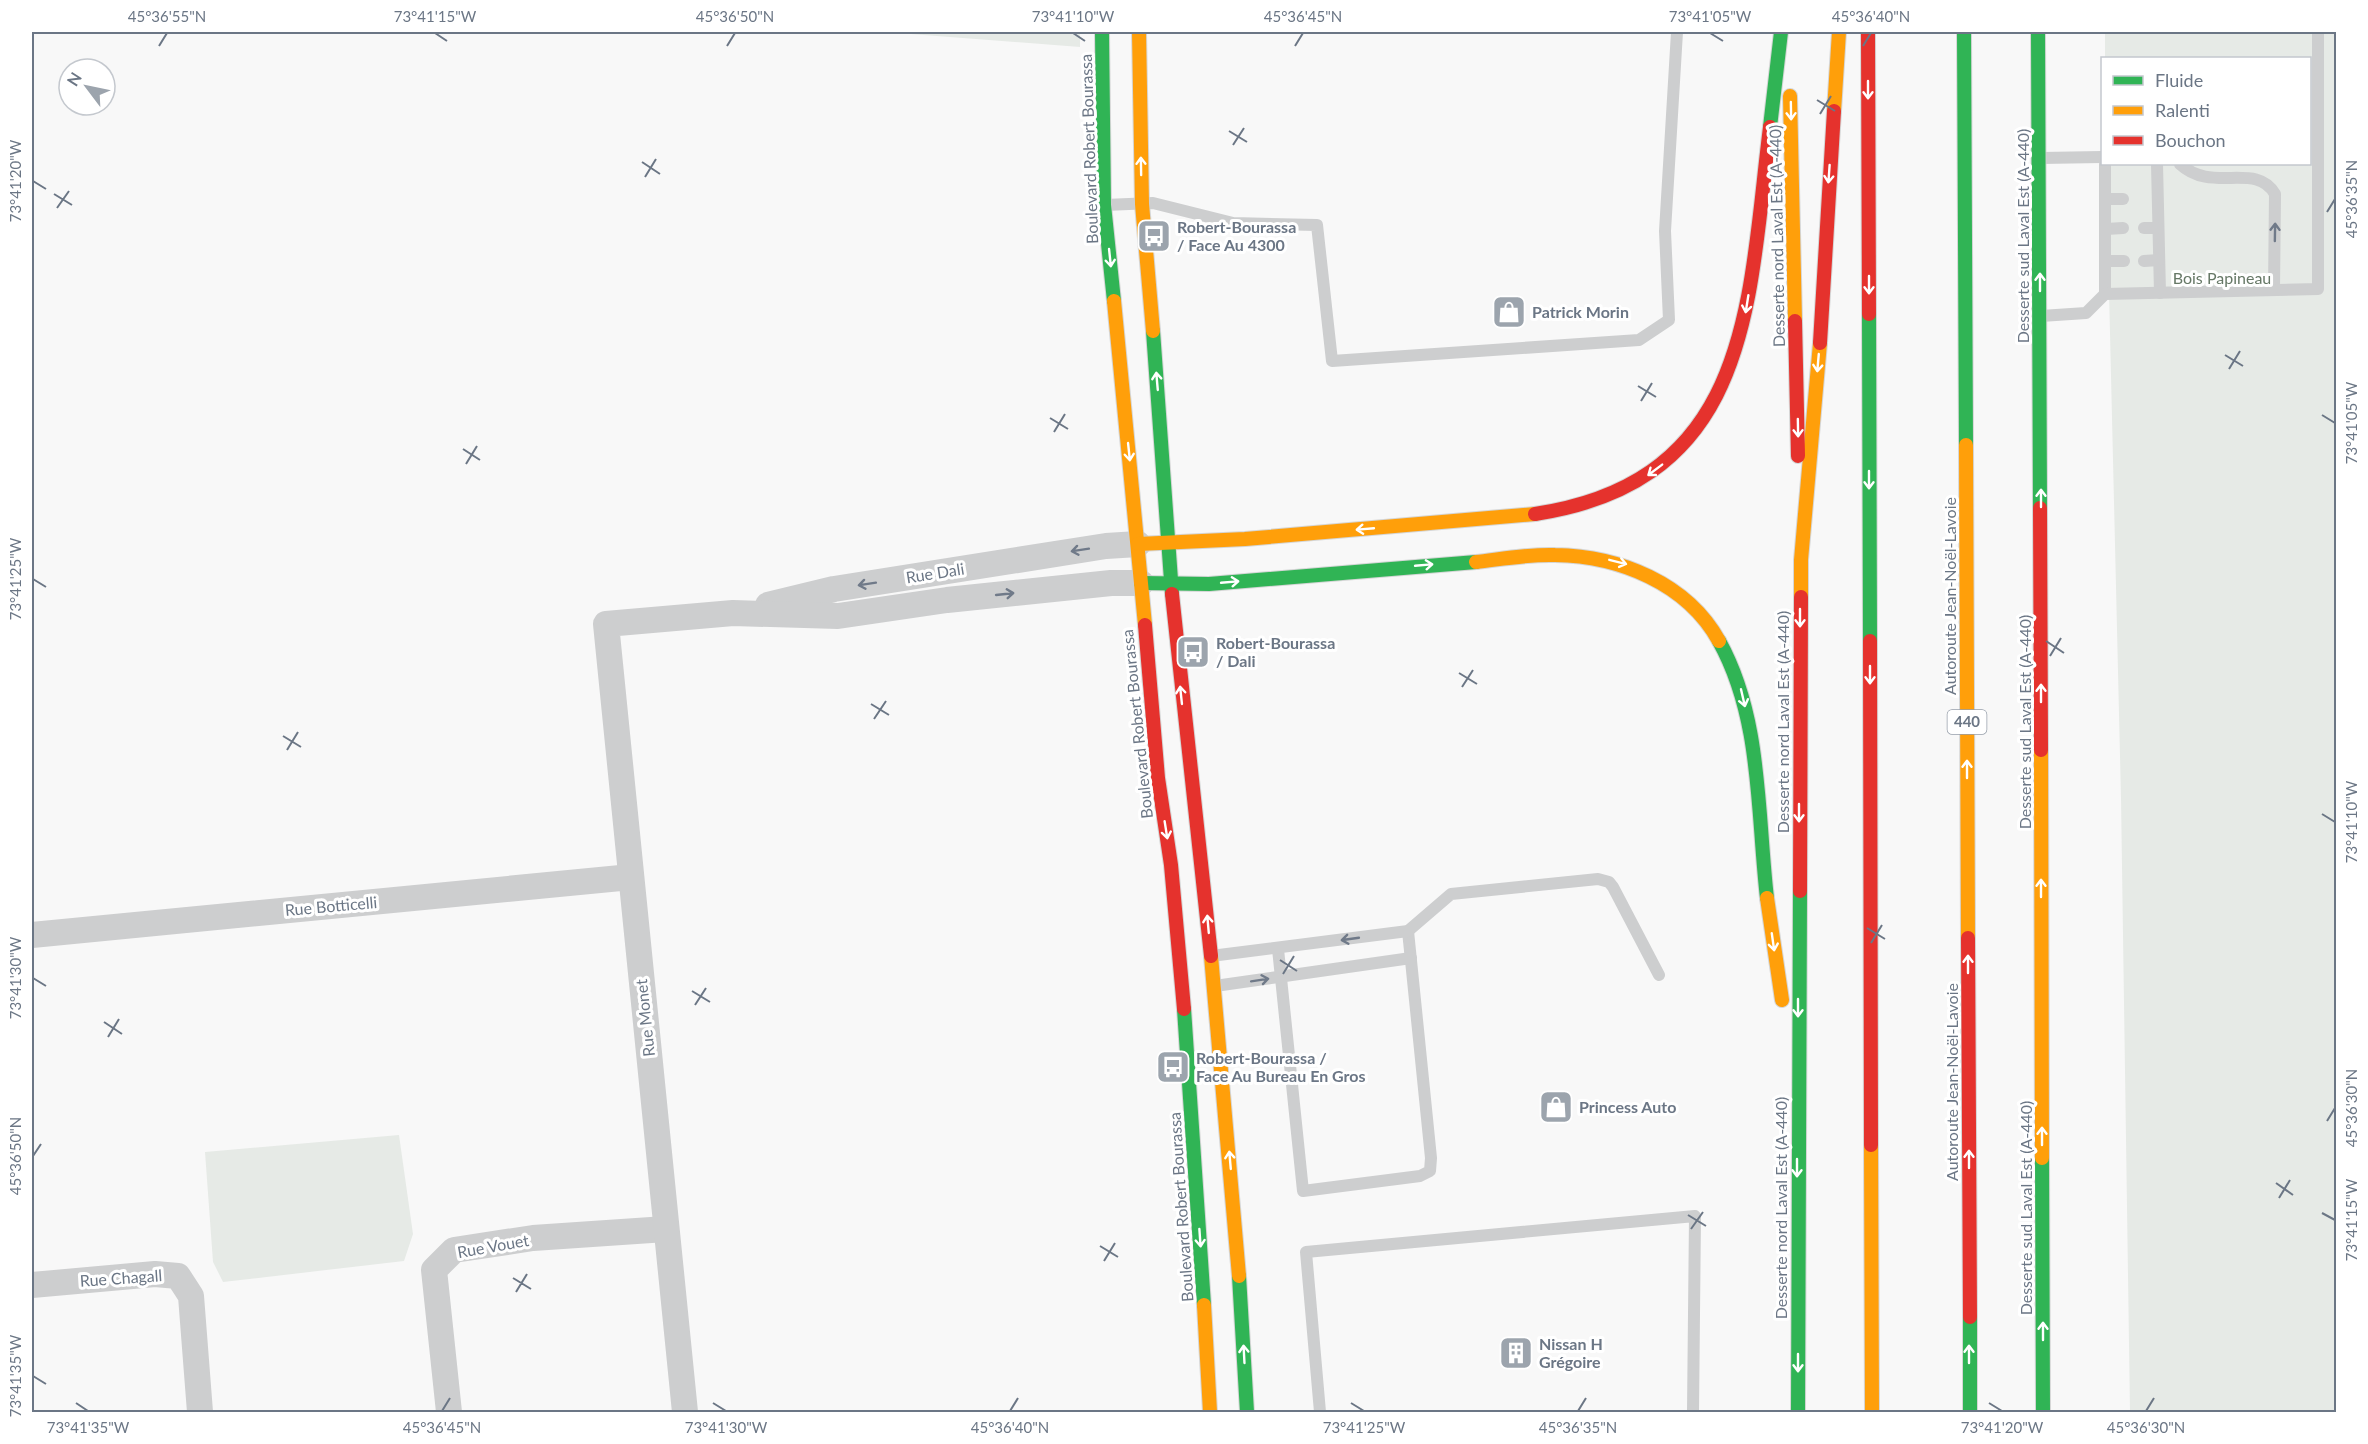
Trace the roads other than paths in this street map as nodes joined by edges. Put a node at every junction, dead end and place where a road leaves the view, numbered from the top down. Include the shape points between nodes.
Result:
1 (1102, 32) edge
2 (1139, 32) edge
3 (1677, 32) edge
4 (1781, 32) edge
5 (1789, 32) edge
6 (1839, 32) edge
7 (1868, 32) edge
8 (1964, 32) edge
9 (2038, 32) edge
10 (2318, 32) edge
11 (2314, 155) edge
12 (2101, 157) edge
13 (2039, 158) junction
14 (2105, 165) edge
15 (2157, 165) edge
16 (2181, 165) edge
17 (2105, 199) junction
18 (2123, 199) dead end
19 (2144, 199) dead end
20 (2158, 199) junction
21 (1142, 204) junction
22 (1104, 205) junction
23 (2123, 228) dead end
24 (2144, 228) dead end
25 (2158, 228) junction
26 (2106, 229) junction
27 (2159, 260) junction
28 (2106, 261) junction
29 (2124, 261) dead end
30 (2144, 261) dead end
31 (2274, 290) junction
32 (2160, 293) junction
33 (2105, 294) junction
34 (2040, 316) junction
35 (1138, 544) junction
36 (1170, 544) junction
37 (1801, 560) junction
38 (1141, 584) junction
39 (1172, 584) junction
40 (733, 613) junction
41 (606, 624) joint
42 (631, 877) junction
43 (1408, 931) junction
44 (32, 935) edge
45 (1278, 949) junction
46 (1195, 958) junction
47 (1411, 958) junction
48 (1659, 975) dead end
49 (1282, 976) junction
50 (1198, 989) junction
51 (1797, 1110) junction
52 (666, 1229) junction
53 (32, 1285) edge
54 (200, 1413) edge
55 (449, 1413) edge
56 (685, 1413) edge
57 (1210, 1413) edge
58 (1246, 1413) edge
59 (1320, 1413) edge
60 (1693, 1413) edge
61 (1798, 1413) edge
62 (1872, 1413) edge
63 (1970, 1413) edge
64 (2041, 1413) edge

1 - 22 main road, Boulevard Robert Bourassa
21 -> 2 main road, Boulevard Robert Bourassa
3 - 21 lane via 1665,231 1670,320 1639,340 1332,361 1317,225 1233,223 1153,202
4 -> 36 main road via 1742,332 1712,405 1692,435 1667,460 1628,487 1556,510 1220,543
5 -> 37 main road, Desserte nord Laval Est (A-440)
6 -> 37 main road via 1823,305
7 -> 62 main road
63 -> 8 main road, Autoroute Jean-Noël-Lavoie / 440
9 - 13 main road, Desserte sud Laval Est (A-440)
10 - 11 lane
11 - 31 lane via 2318,290
12 - 13 lane
34 -> 13 main road, Desserte sud Laval Est (A-440)
14 - 17 lane
15 - 20 lane
31 -> 16 lane via 2275,194 2271,187 2253,178 2203,178
17 - 18 lane
17 - 26 lane
19 - 20 lane
20 - 25 lane
21 - 22 lane
36 -> 21 main road, Boulevard Robert Bourassa
22 -> 35 main road, Boulevard Robert Bourassa
23 - 26 lane
24 - 25 lane
25 - 27 lane
26 - 28 lane
27 - 30 lane
27 - 32 lane
28 - 29 lane
28 - 33 lane
31 - 32 lane
32 - 33 lane
33 - 34 lane via 2086,313
64 -> 34 main road, Desserte sud Laval Est (A-440)
35 - 36 main road
35 - 38 main road, Boulevard Robert Bourassa
35 -> 40 street, Rue Dali via 834,590
36 - 39 main road, Boulevard Robert Bourassa
37 -> 51 main road, Desserte nord Laval Est (A-440)
38 - 39 main road
40 -> 38 street, Rue Dali via 838,616 947,600 1111,583
38 -> 46 main road, Boulevard Robert Bourassa via 1158,778 1171,865
46 -> 39 main road, Boulevard Robert Bourassa via 1199,833 1186,742
39 -> 51 main road via 1555,555 1596,558 1642,570 1669,585 1700,611 1723,644 1739,681 1753,753 1765,884
40 - 41 street, Rue Dali
41 - 42 street, Rue Monet
42 - 44 street, Rue Botticelli
42 - 52 street, Rue Monet
43 -> 45 lane
43 - 47 lane
43 - 48 lane via 1451,894 1605,881 1613,887
45 - 46 lane
45 - 49 lane
46 - 50 main road, Boulevard Robert Bourassa
46 - 50 main road, Boulevard Robert Bourassa
47 - 49 lane
47 - 49 lane via 1431,1158 1430,1171 1420,1176 1303,1191
50 -> 49 lane
50 -> 57 main road, Boulevard Robert Bourassa via 1202,1256
58 -> 50 main road, Boulevard Robert Bourassa via 1235,1211
51 -> 61 main road, Desserte nord Laval Est (A-440)
52 - 55 street, Rue Vouet via 533,1238 454,1250 434,1270
52 - 56 street, Rue Monet
53 - 54 street, Rue Chagall via 155,1274 178,1276 191,1296
59 - 60 lane via 1306,1252 1695,1216

